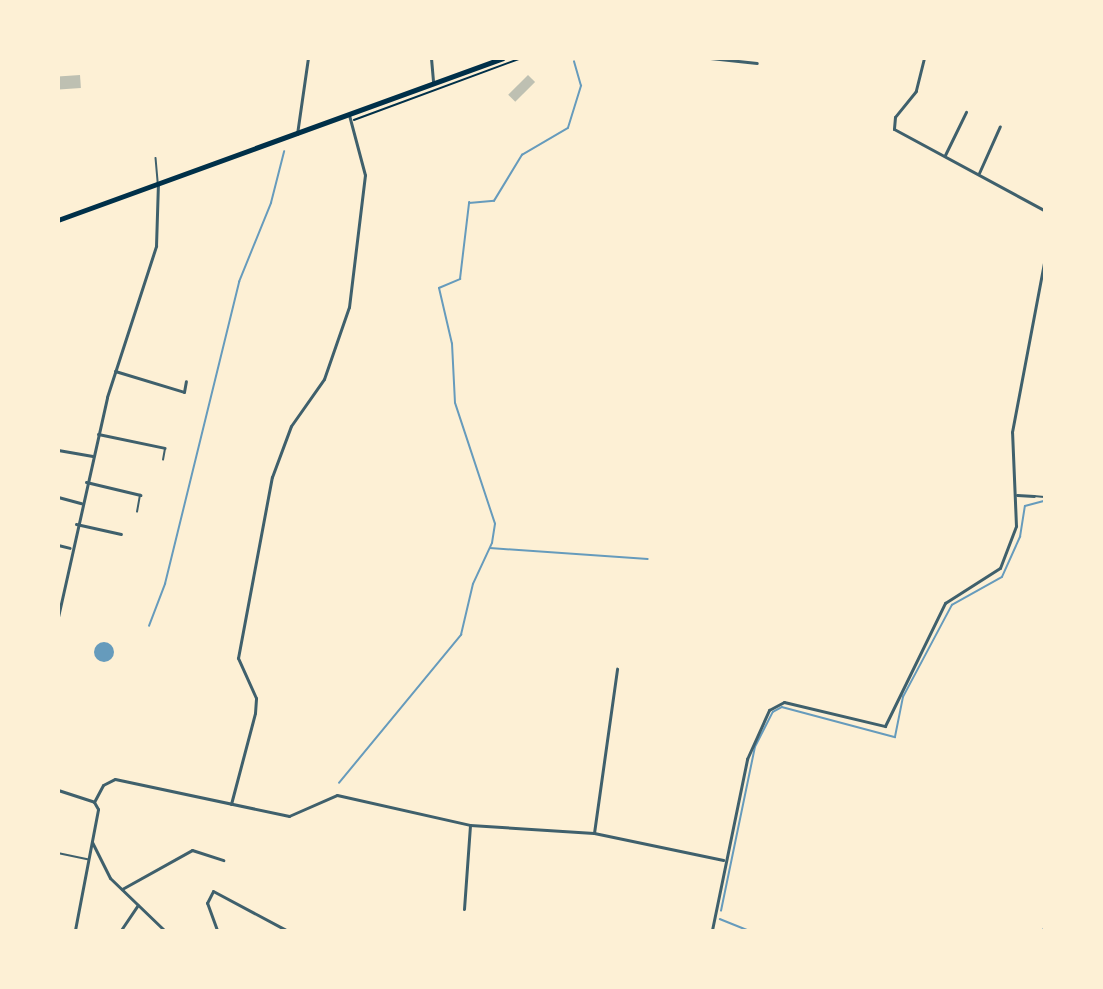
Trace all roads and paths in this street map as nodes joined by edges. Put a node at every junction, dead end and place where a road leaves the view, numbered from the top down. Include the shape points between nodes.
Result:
1 (308, 58) edge
2 (431, 58) edge
3 (502, 58) edge
4 (522, 58) edge
5 (710, 58) edge
6 (924, 58) edge
7 (757, 63) dead end
8 (433, 83) junction
9 (966, 112) dead end
10 (349, 115) junction
11 (357, 119) dead end
12 (1000, 126) dead end
13 (297, 134) junction
14 (945, 155) junction
15 (156, 158) dead end
16 (979, 173) junction
17 (158, 184) junction
18 (1044, 210) edge
19 (58, 220) edge
20 (1044, 262) edge
21 (115, 371) junction
22 (186, 381) dead end
23 (98, 434) junction
24 (165, 448) joint
25 (58, 450) edge
26 (93, 456) junction
27 (163, 460) dead end
28 (86, 482) junction
29 (140, 495) joint
30 (1017, 495) junction
31 (1034, 496) joint
32 (58, 497) edge
33 (1044, 497) edge
34 (81, 503) junction
35 (137, 512) dead end
36 (76, 524) junction
37 (121, 534) dead end
38 (58, 545) edge
39 (70, 548) junction
40 (58, 617) edge
41 (617, 669) dead end
42 (58, 790) edge
43 (94, 802) junction
44 (231, 804) junction
45 (470, 825) junction
46 (594, 834) junction
47 (92, 841) junction
48 (58, 853) edge
49 (88, 859) junction
50 (223, 860) dead end
51 (723, 860) junction
52 (122, 889) junction
53 (138, 905) junction
54 (464, 909) dead end
55 (75, 930) edge
56 (121, 930) edge
57 (164, 930) edge
58 (218, 930) edge
59 (286, 930) edge
60 (712, 930) edge

1 - 13 street
2 - 8 street
3 - 8 main road
4 - 11 path
5 - 7 street
6 - 14 street via 916,91 893,127
8 - 10 main road
9 - 14 street
10 - 13 main road
10 - 44 street via 364,175 349,307 324,379 291,426 272,477 238,658 256,698 255,713
12 - 16 street
13 - 17 main road
14 - 16 street
15 - 17 lane
16 - 18 street
17 - 19 main road
17 - 21 street via 156,246
20 - 30 street via 1012,432
21 - 22 street via 184,392
21 - 23 street
23 - 24 street
23 - 26 street
24 - 27 lane
25 - 26 street
26 - 28 street
28 - 29 street
28 - 34 street
29 - 35 lane
30 - 31 street
30 - 51 street via 1015,531 1000,568 945,603 885,726 784,702 769,710 747,759
31 - 33 lane
32 - 34 street
34 - 36 street
36 - 37 street
36 - 39 street
38 - 39 street
39 - 40 street
41 - 46 street
42 - 43 street
43 - 44 street via 103,785 115,779
43 - 47 street
44 - 45 street via 290,816 338,795
45 - 46 street
45 - 54 street
46 - 51 street
47 - 49 street
47 - 52 street via 101,865
48 - 49 lane
49 - 55 street
50 - 52 street via 192,850
51 - 60 street
52 - 53 street
53 - 56 street
53 - 57 street
58 - 59 street via 207,903 213,891

